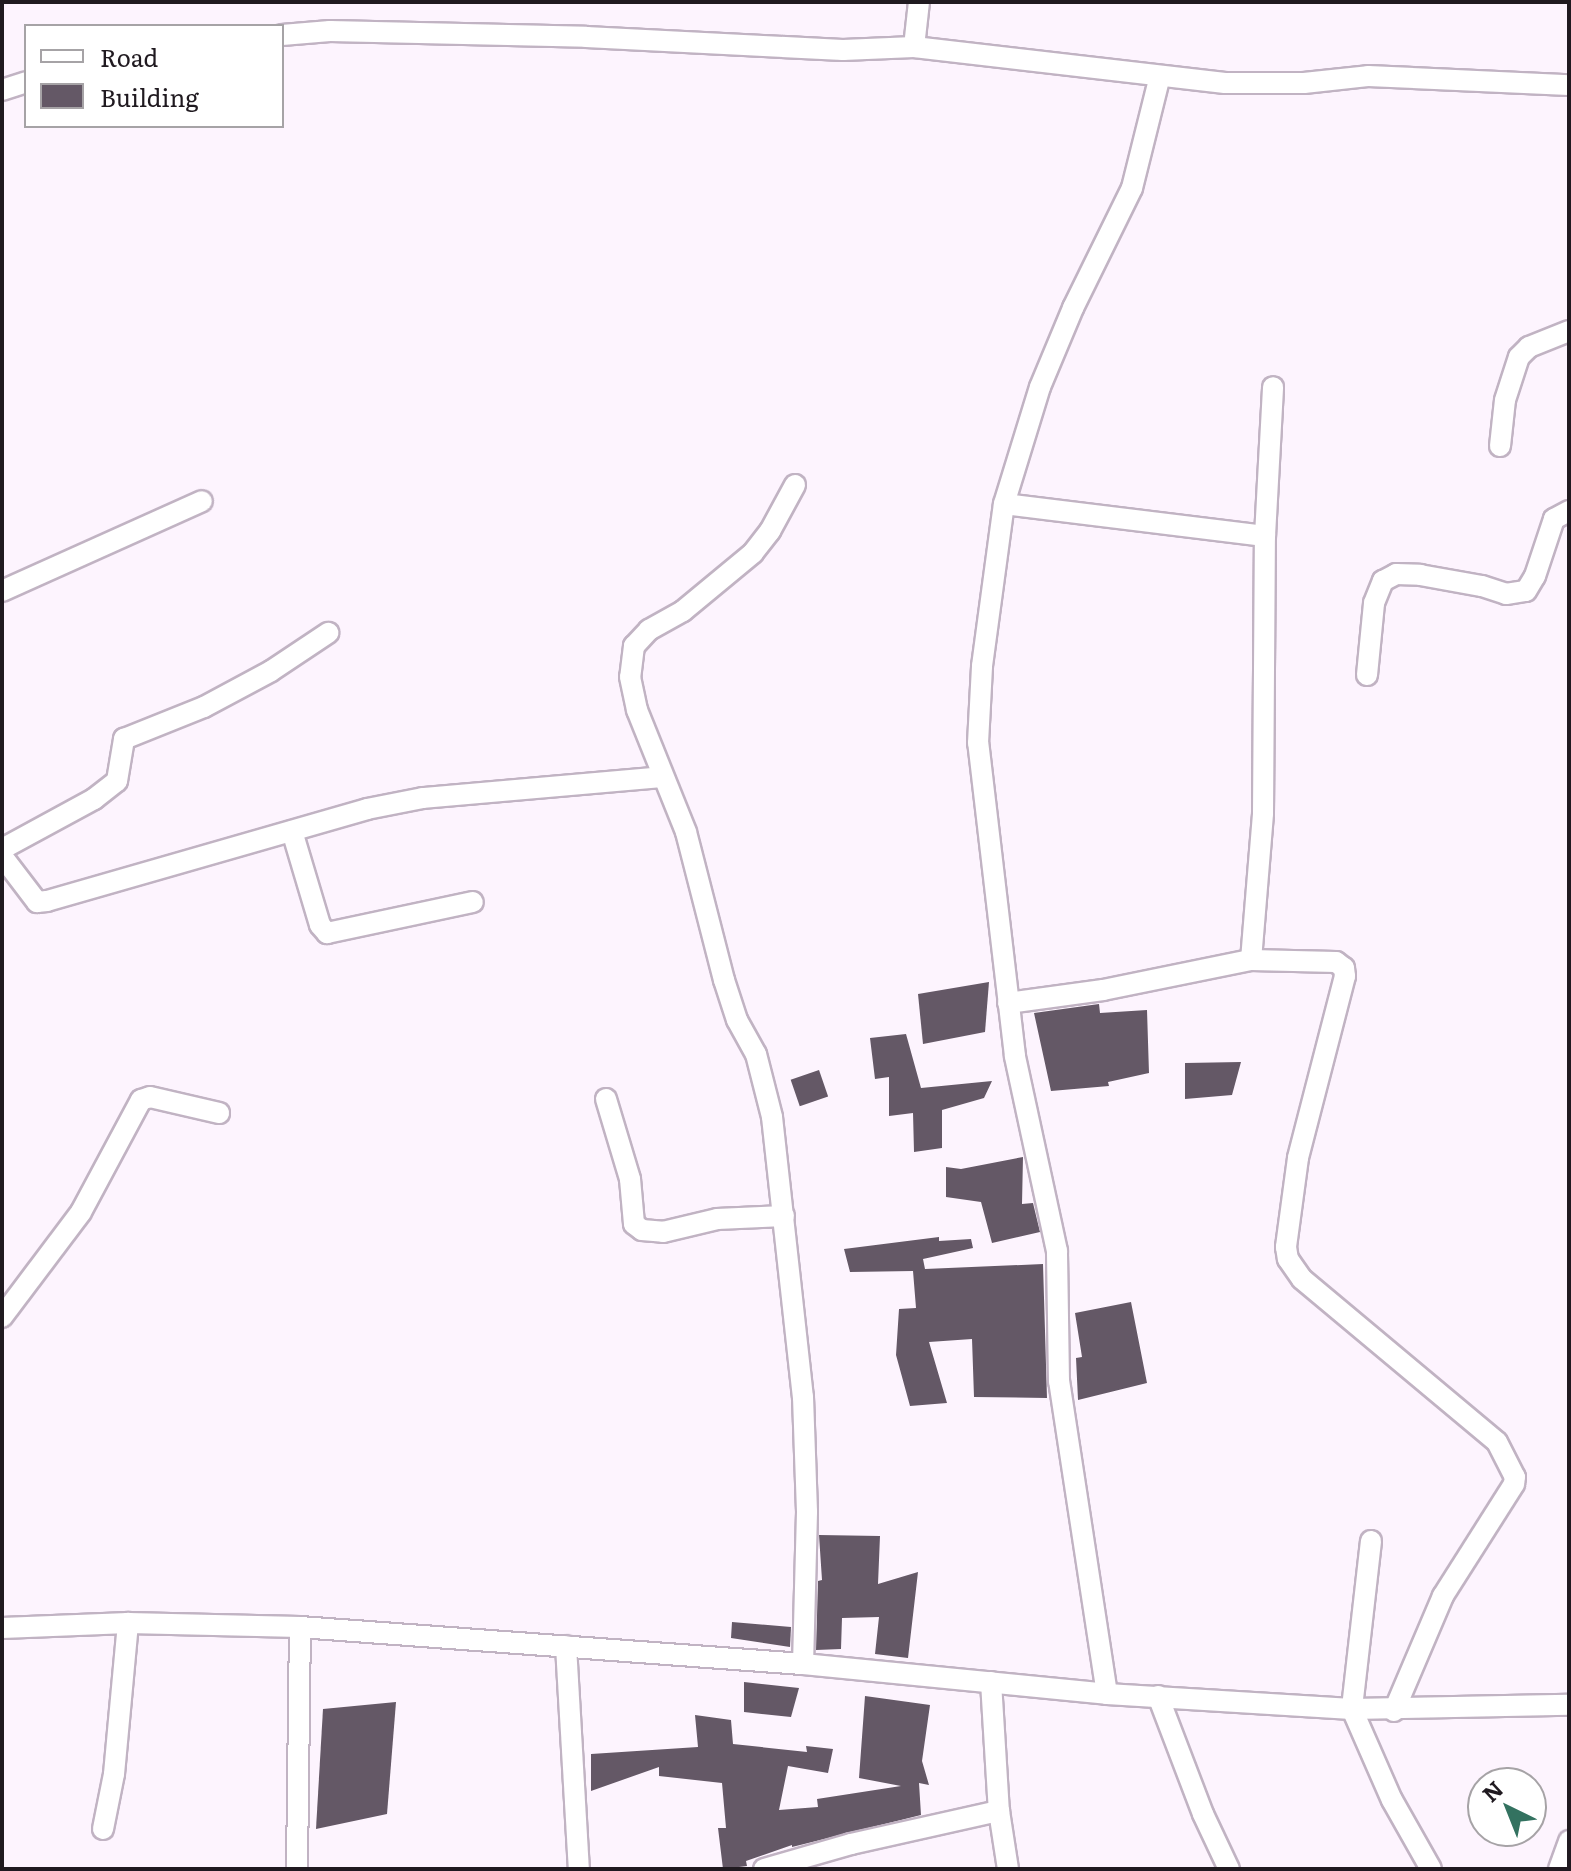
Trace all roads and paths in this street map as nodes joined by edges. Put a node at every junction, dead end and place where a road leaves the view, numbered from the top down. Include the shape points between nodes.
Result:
1 (919, 2) edge
2 (284, 35) edge
3 (914, 47) junction
4 (1160, 76) junction
5 (24, 83) edge
6 (1569, 85) edge
7 (2, 90) edge
8 (1569, 331) edge
9 (1273, 387) dead end
10 (1500, 446) dead end
11 (795, 485) dead end
12 (202, 501) dead end
13 (1004, 504) junction
14 (1569, 511) edge
15 (1265, 536) junction
16 (2, 591) edge
17 (328, 633) dead end
18 (1367, 675) dead end
19 (663, 777) junction
20 (292, 831) junction
21 (2, 849) edge
22 (2, 856) edge
23 (473, 902) dead end
24 (1251, 960) junction
25 (1008, 1003) junction
26 (606, 1099) dead end
27 (219, 1113) dead end
28 (784, 1216) junction
29 (2, 1317) edge
30 (1371, 1541) dead end
31 (128, 1623) junction
32 (300, 1627) junction
33 (2, 1628) edge
34 (566, 1646) junction
35 (803, 1664) junction
36 (991, 1682) junction
37 (1107, 1694) junction
38 (1158, 1696) junction
39 (1569, 1705) edge
40 (1352, 1709) junction
41 (1394, 1711) junction
42 (999, 1811) junction
43 (103, 1829) dead end
44 (1569, 1841) edge
45 (297, 1869) edge
46 (579, 1869) edge
47 (764, 1869) edge
48 (1008, 1869) edge
49 (1229, 1869) edge
50 (1431, 1869) edge
51 (1559, 1869) edge

1 - 3 street
2 - 3 street via 330,31 843,50
3 - 4 street
4 - 6 street via 1225,83 1368,76
4 - 13 street via 1132,188 1040,387
5 - 7 street
8 - 10 street via 1529,347 1519,357 1505,400
9 - 15 street
11 - 19 street via 753,553 634,646 630,677 637,710
12 - 16 street
13 - 15 street
13 - 25 street via 985,636 978,743
14 - 18 street via 1554,519 1526,591 1506,594 1420,575 1396,574 1383,581 1374,603
15 - 24 street via 1263,813
17 - 21 street via 204,707 124,739 117,781
19 - 20 street via 423,798
19 - 28 street via 686,832 737,1020 756,1054 772,1117
20 - 22 street via 37,902
20 - 23 street via 320,925 327,933
24 - 25 street
24 - 41 street via 1336,962 1345,976 1298,1158 1288,1259 1302,1279 1497,1442 1515,1477 1443,1596
25 - 37 street via 1021,1092 1057,1251 1059,1381
26 - 28 street via 630,1179 634,1224 642,1230 663,1232 717,1219
27 - 29 street via 150,1097 141,1100 81,1212
28 - 35 street via 803,1397
30 - 40 street
31 - 32 street
31 - 33 street
31 - 43 street via 114,1774
32 - 34 street
32 - 45 street
34 - 35 street
34 - 46 street
35 - 36 street
36 - 37 street
36 - 42 street
37 - 38 street
38 - 40 street
38 - 49 street
39 - 41 street
40 - 41 street
40 - 50 street via 1392,1800
42 - 47 street
42 - 48 street
44 - 51 street

